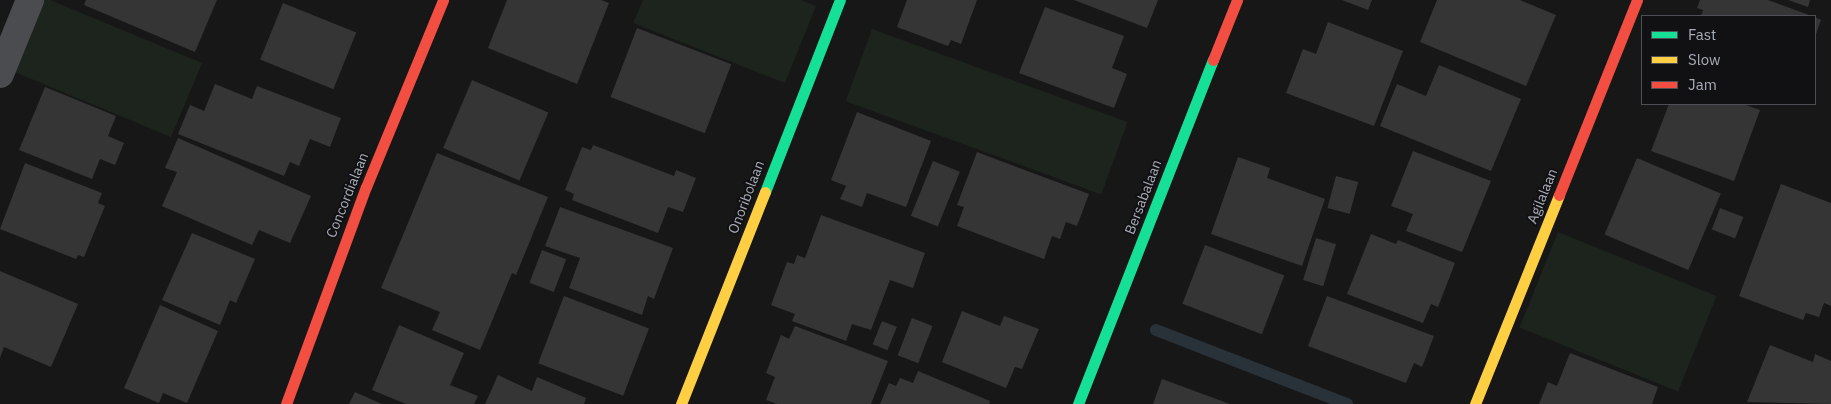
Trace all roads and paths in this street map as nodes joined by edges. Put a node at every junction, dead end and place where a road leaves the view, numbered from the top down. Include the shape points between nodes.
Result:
1 (30, 0) edge
2 (443, 0) edge
3 (840, 0) edge
4 (1237, 0) edge
5 (1637, 0) edge
6 (0, 74) edge
7 (286, 404) edge
8 (681, 404) edge
9 (1078, 404) edge
10 (1475, 404) edge

1 - 6 street
2 - 7 street, Concordialaan via 362,196
3 - 8 street, Onoribolaan
4 - 9 street, Bersabalaan
5 - 10 street, Agilalaan

